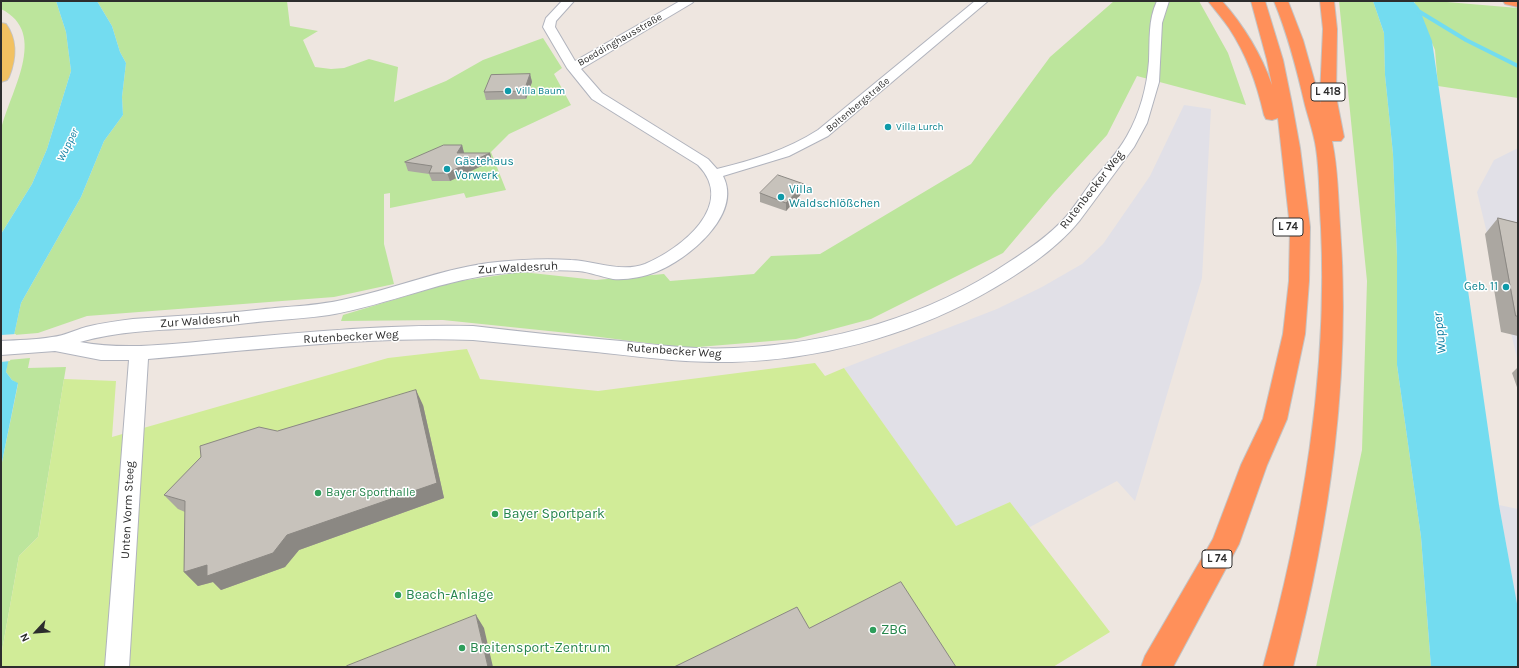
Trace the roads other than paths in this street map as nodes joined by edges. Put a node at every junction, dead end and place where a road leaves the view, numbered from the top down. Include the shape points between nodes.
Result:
1 (568, 1) edge
2 (688, 1) edge
3 (982, 1) edge
4 (1163, 1) edge
5 (1215, 1) edge
6 (1258, 1) edge
7 (1281, 1) edge
8 (1327, 1) edge
9 (1510, 1) edge
10 (1518, 3) edge
11 (1, 27) edge
12 (573, 68) junction
13 (1, 77) edge
14 (1325, 151) junction
15 (714, 174) junction
16 (48, 344) junction
17 (1, 348) edge
18 (139, 353) junction
19 (1254, 465) junction
20 (117, 667) edge
21 (1156, 667) edge
22 (1278, 667) edge

1 - 12 street via 550,20 549,27
2 - 12 street, Boeddinghausstraße
3 - 15 street, Boltenbergstraße via 807,145 769,160
4 - 18 street, Rutenbecker Weg via 1156,24 1153,84 1148,103 1131,140 1068,224 1012,269 965,297 892,327 845,341 809,348 734,355 683,354 444,332 342,336
5 - 19 highway, L 74 via 1246,44 1260,72 1270,104 1281,158 1288,222 1287,278 1282,327
6 - 19 highway, L 74 via 1275,60 1284,104 1300,227 1299,281 1294,334 1275,419
7 - 14 highway via 1290,20 1306,73
8 - 14 highway, L 418 via 1330,29 1328,96 1335,137
9 - 10 highway
11 - 13 main road via 8,47 7,61
12 - 15 street via 599,98 703,162
14 - 22 highway via 1332,240 1332,345 1325,422 1317,492 1299,587
15 - 16 street, Zur Waldesruh via 719,186 719,201 702,232 671,257 632,273 614,273 592,267 538,265 489,268 465,272 332,308 122,326
16 - 17 street, Rutenbecker Weg
16 - 18 street, Rutenbecker Weg via 101,353
18 - 20 street, Unten Vorm Steeg
19 - 21 highway, L 74 via 1225,544

